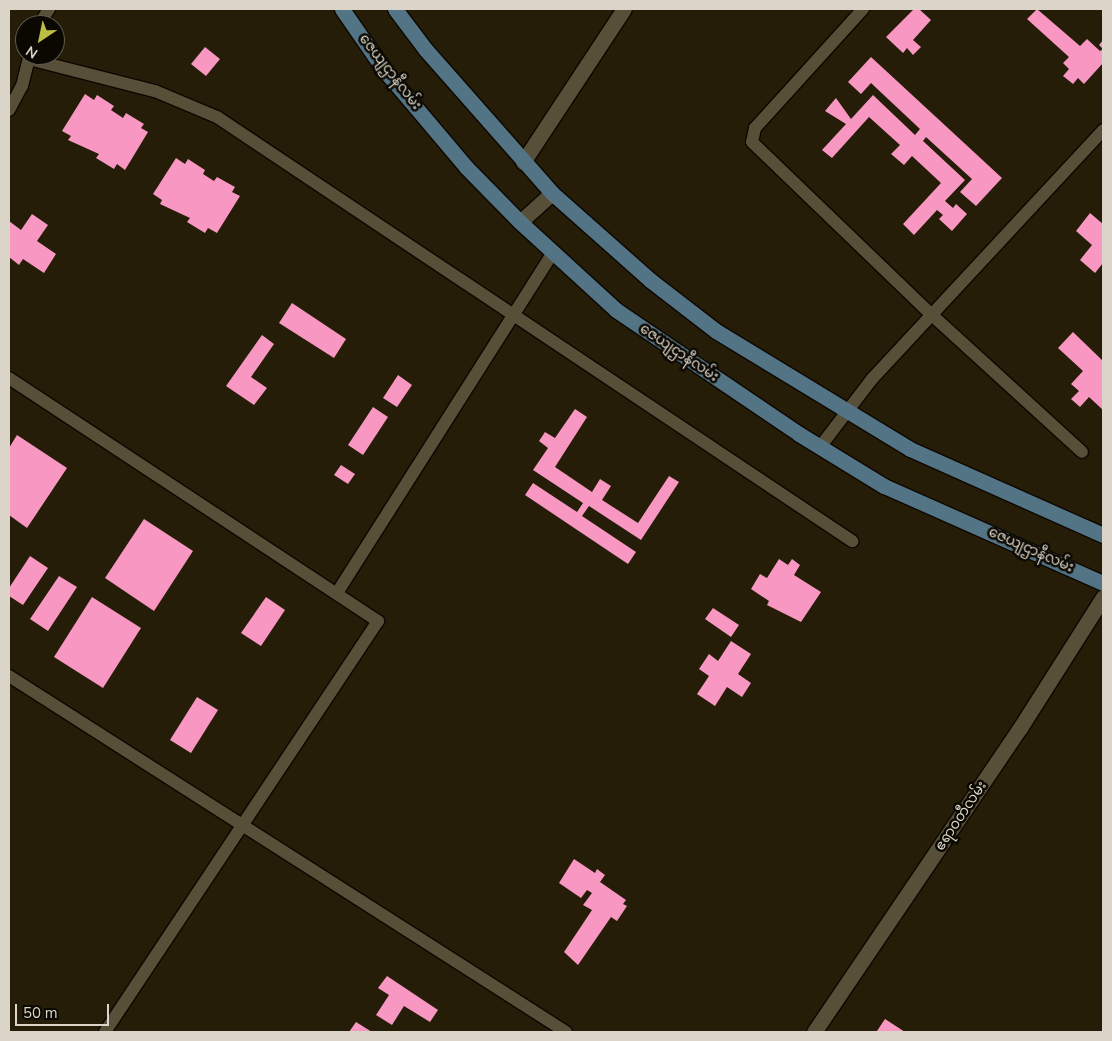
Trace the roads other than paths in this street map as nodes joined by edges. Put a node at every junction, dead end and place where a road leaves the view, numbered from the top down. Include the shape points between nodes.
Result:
1 (342, 9) edge
2 (395, 9) edge
3 (624, 9) edge
4 (863, 9) edge
5 (27, 65) edge
6 (59, 65) edge
7 (9, 110) edge
8 (1103, 130) edge
9 (522, 162) junction
10 (552, 193) junction
11 (520, 222) junction
12 (553, 252) junction
13 (932, 315) junction
14 (512, 317) junction
15 (9, 378) edge
16 (846, 410) junction
17 (820, 447) junction
18 (1082, 452) dead end
19 (1103, 535) edge
20 (852, 541) dead end
21 (1103, 583) edge
22 (337, 594) junction
23 (1103, 597) edge
24 (9, 676) edge
25 (242, 825) junction
26 (105, 1032) edge
27 (566, 1032) edge
28 (814, 1032) edge

1 - 11 main road, ဇေယျဌာနီလမ်း via 385,71 466,166
2 - 9 main road
3 - 9 street
4 - 13 street via 755,128 752,142
5 - 7 street via 22,86
6 - 14 street via 155,91 217,116
8 - 13 street
9 - 10 main road
10 - 11 street
10 - 16 main road via 650,280 716,330
11 - 12 main road, ဇေယျဌာနီလမ်း
12 - 14 street
12 - 17 main road, ဇေယျဌာနီလမ်း via 616,310
13 - 16 street
13 - 18 street
14 - 20 street
14 - 22 street
15 - 22 street
16 - 17 street
16 - 19 main road via 910,450
17 - 21 main road, ဇေယျဌာနီလမ်း via 884,486
22 - 25 street via 378,621
23 - 28 street, ဧရာဝတီလမ်း via 1020,728
24 - 25 street
25 - 26 street
25 - 27 street

